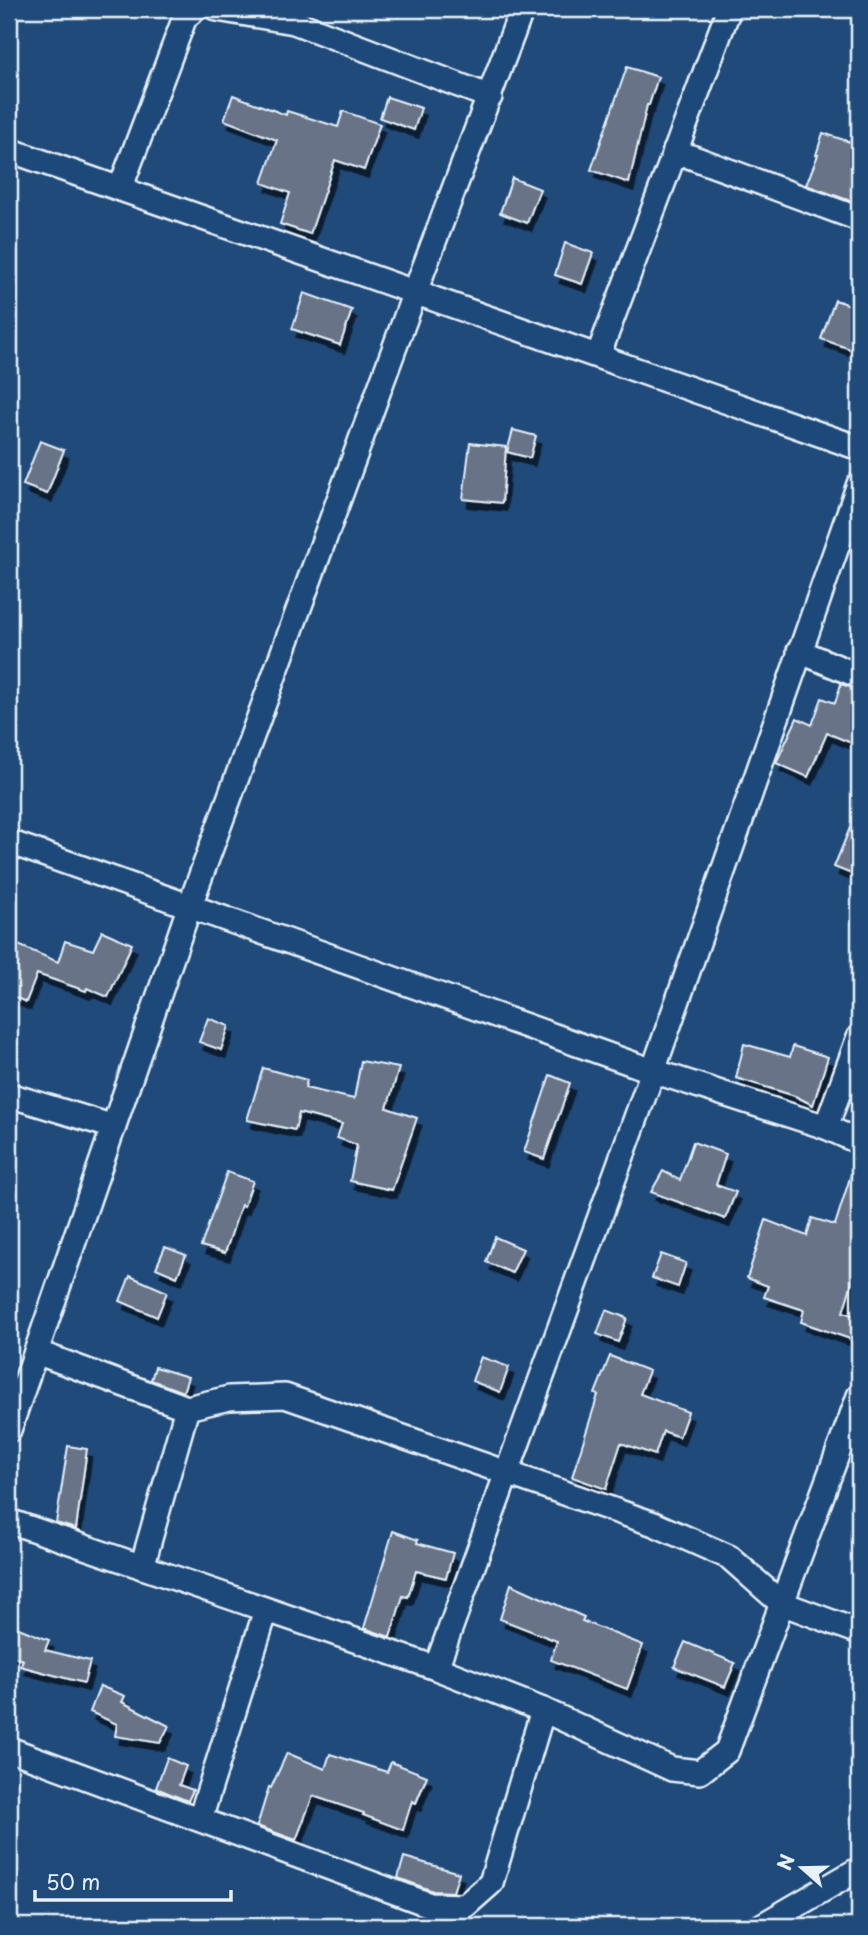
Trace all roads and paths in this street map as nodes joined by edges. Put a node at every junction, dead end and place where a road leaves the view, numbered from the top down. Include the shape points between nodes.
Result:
1 (195, 9) edge
2 (218, 9) edge
3 (522, 9) edge
4 (729, 9) edge
5 (296, 15) edge
6 (490, 97) junction
7 (9, 150) edge
8 (676, 151) junction
9 (120, 189) junction
10 (859, 219) edge
11 (415, 292) junction
12 (598, 356) junction
13 (859, 448) edge
14 (859, 484) edge
15 (799, 651) junction
16 (859, 670) edge
17 (859, 676) edge
18 (9, 842) edge
19 (190, 908) junction
20 (859, 1037) edge
21 (653, 1071) junction
22 (9, 1095) edge
23 (114, 1127) junction
24 (826, 1128) junction
25 (859, 1142) edge
26 (36, 1352) junction
27 (859, 1395) edge
28 (187, 1408) junction
29 (9, 1430) edge
30 (506, 1474) junction
31 (9, 1521) edge
32 (142, 1567) junction
33 (781, 1604) junction
34 (266, 1610) junction
35 (859, 1632) edge
36 (436, 1668) junction
37 (543, 1710) junction
38 (9, 1749) edge
39 (200, 1819) junction
40 (859, 1869) edge
41 (761, 1926) edge

1 - 9 street via 185,17
2 - 5 street
3 - 6 street
4 - 8 street
5 - 6 street
6 - 11 street
7 - 9 street
8 - 10 street
8 - 12 street
9 - 11 street
11 - 12 street
11 - 19 street
12 - 13 street
14 - 15 street
15 - 16 street
15 - 17 street
15 - 21 street
18 - 19 street
19 - 21 street
19 - 23 street
20 - 24 street
21 - 24 street
21 - 30 street
22 - 23 street
23 - 26 street
24 - 25 street
26 - 28 street
26 - 29 street
27 - 33 street
28 - 30 street via 229,1398 285,1396
28 - 32 street
30 - 33 street via 654,1524 729,1557
30 - 36 street
31 - 32 street
32 - 34 street
33 - 35 street
33 - 37 street via 727,1751 700,1772 672,1769
34 - 36 street
34 - 39 street
36 - 37 street
37 - 39 street via 491,1883 466,1906 430,1905
38 - 39 street
40 - 41 street

